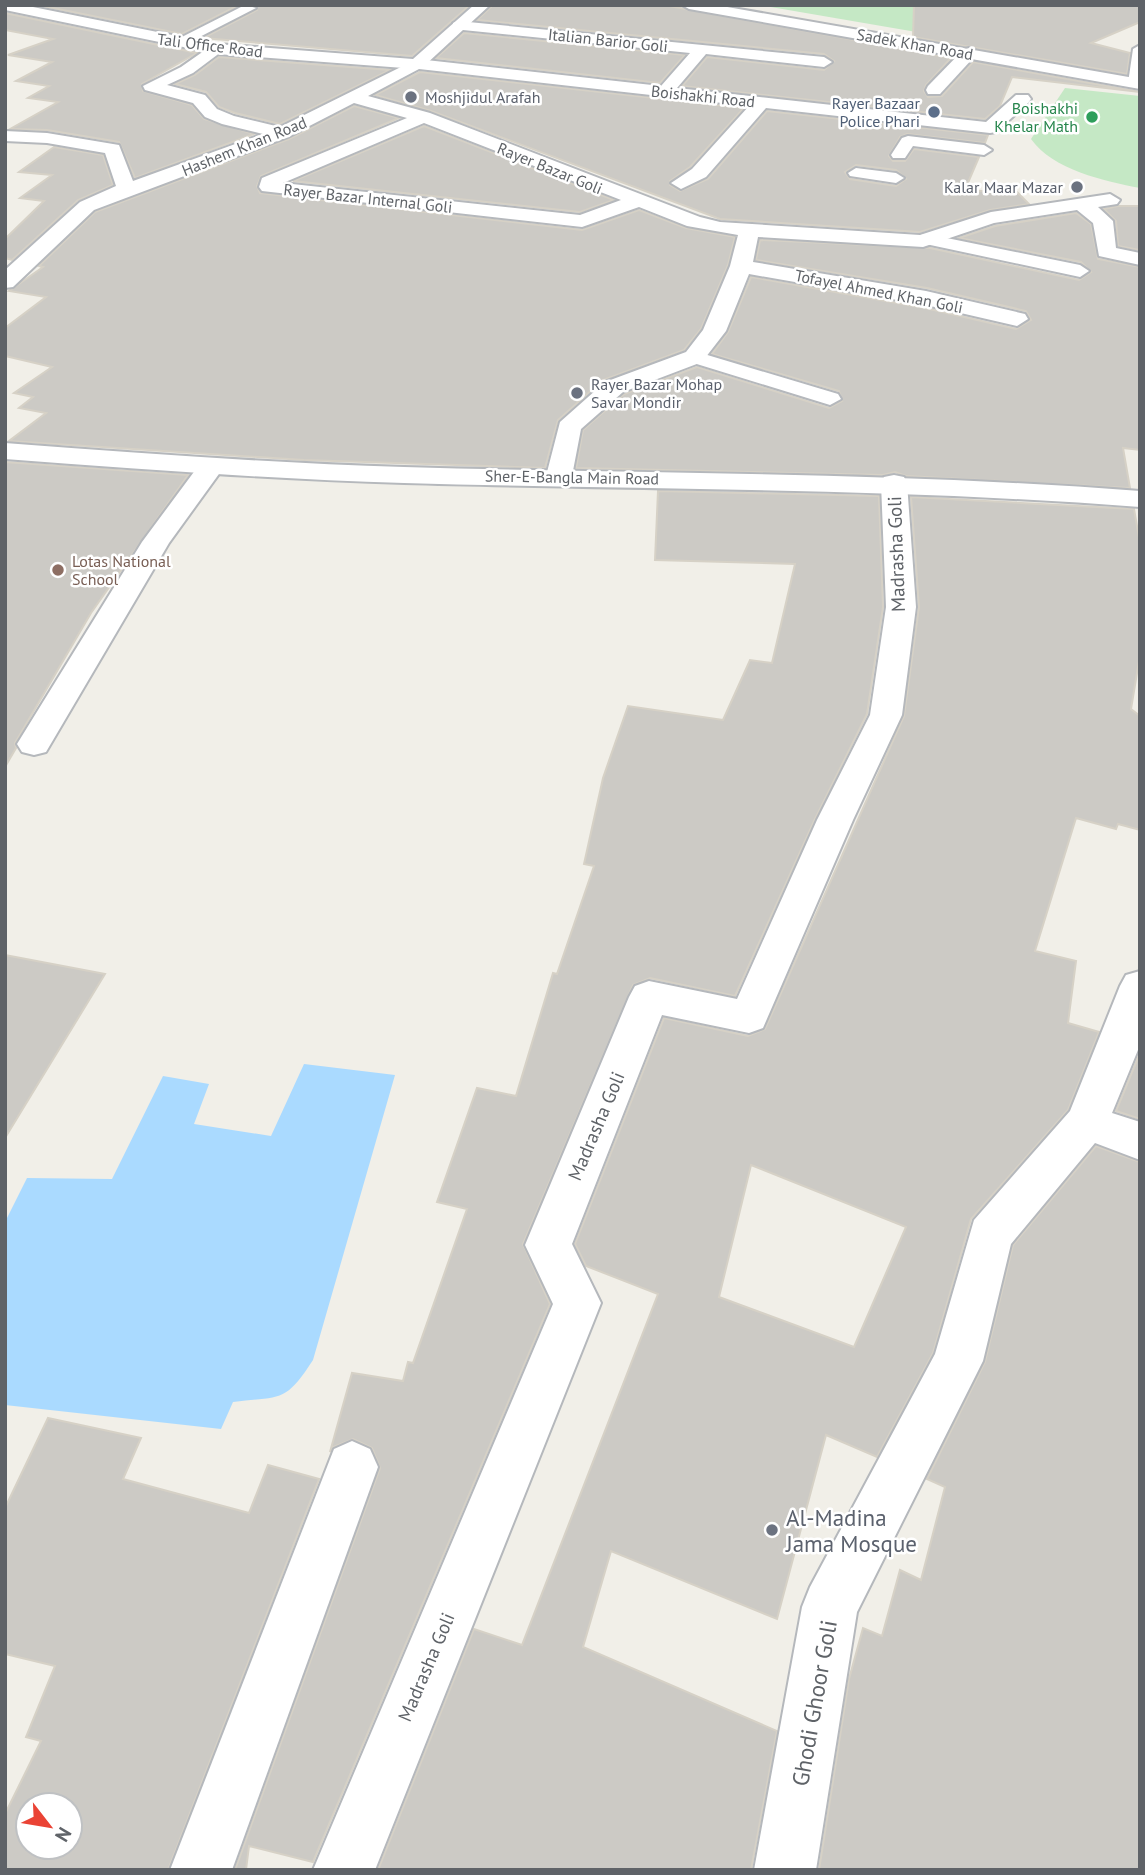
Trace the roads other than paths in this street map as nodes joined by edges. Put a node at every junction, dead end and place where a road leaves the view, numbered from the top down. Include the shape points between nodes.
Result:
1 (483, 5) edge
2 (689, 5) edge
3 (5, 6) edge
4 (250, 8) dead end
5 (208, 12) dead end
6 (231, 16) junction
7 (458, 26) junction
8 (177, 43) junction
9 (217, 48) junction
10 (702, 49) junction
11 (1140, 49) edge
12 (969, 53) junction
13 (824, 62) dead end
14 (417, 64) junction
15 (1138, 84) edge
16 (934, 90) dead end
17 (665, 92) junction
18 (353, 97) junction
19 (1022, 99) dead end
20 (762, 102) junction
21 (424, 117) junction
22 (282, 133) junction
23 (5, 136) edge
24 (887, 138) dead end
25 (985, 150) dead end
26 (856, 173) dead end
27 (896, 178) dead end
28 (681, 183) dead end
29 (126, 189) junction
30 (1056, 194) dead end
31 (635, 201) junction
32 (1081, 203) junction
33 (749, 230) junction
34 (927, 239) junction
35 (1140, 260) edge
36 (741, 266) junction
37 (1080, 271) dead end
38 (5, 282) edge
39 (1017, 319) dead end
40 (694, 357) junction
41 (830, 399) dead end
42 (5, 451) edge
43 (211, 467) junction
44 (559, 476) junction
45 (894, 483) junction
46 (1140, 499) edge
47 (34, 744) dead end
48 (1140, 986) edge
49 (1087, 1122) junction
50 (1140, 1141) edge
51 (352, 1467) dead end
52 (201, 1870) edge
53 (344, 1870) edge
54 (785, 1870) edge

1 - 7 street, Hashem Khan Road
2 - 12 street, Sadek Khan Road
3 - 8 street, Tali Office Road
4 - 6 lane
5 - 6 lane
6 - 8 lane
7 - 10 street, Italian Barior Goli
7 - 14 street, Hashem Khan Road
8 - 9 street, Tali Office Road
9 - 14 street, Tali Office Road
9 - 22 street via 187,70 151,86 199,99 211,113 228,120
10 - 13 street
10 - 17 street, Italian Barior Goli
11 - 15 lane
12 - 15 street, Sadek Khan Road
12 - 16 street
14 - 17 street, Boishakhi Road
14 - 18 street, Hashem Khan Road
17 - 20 street, Boishakhi Road
18 - 21 street, Rayer Bazar Goli
18 - 22 street, Hashem Khan Road
19 - 20 street, Boishakhi Road via 990,128
20 - 28 street via 699,173
21 - 31 street, Rayer Bazar Goli
21 - 31 street, Rayer Bazar Internal Goli via 285,174 269,182 269,187 582,221
22 - 29 street, Hashem Khan Road
23 - 29 street via 113,149
24 - 25 lane via 904,148
26 - 27 lane
29 - 38 street, Hashem Khan Road via 87,206
30 - 32 street via 1120,201
31 - 33 street, Rayer Bazar Goli via 694,222
32 - 34 street via 954,226
32 - 35 street via 1103,221 1106,252
33 - 34 street, Rayer Bazar Goli
33 - 36 street
34 - 37 lane
36 - 39 street, Tofayel Ahmed Khan Goli
36 - 40 street via 714,331
40 - 41 lane
40 - 44 street via 614,387 569,427
42 - 43 street, Sher-E-Bangla Main Road
43 - 44 street, Sher-E-Bangla Main Road
43 - 47 street via 156,542
44 - 45 street, Sher-E-Bangla Main Road
45 - 46 street, Sher-E-Bangla Main Road
45 - 53 street, Madrasha Goli via 901,607 886,715 749,1017 649,997 548,1245 577,1303
48 - 49 street, Ghodi Ghoor Goli
49 - 50 street
49 - 54 street, Ghodi Ghoor Goli via 989,1235 958,1361 830,1607
51 - 52 street

